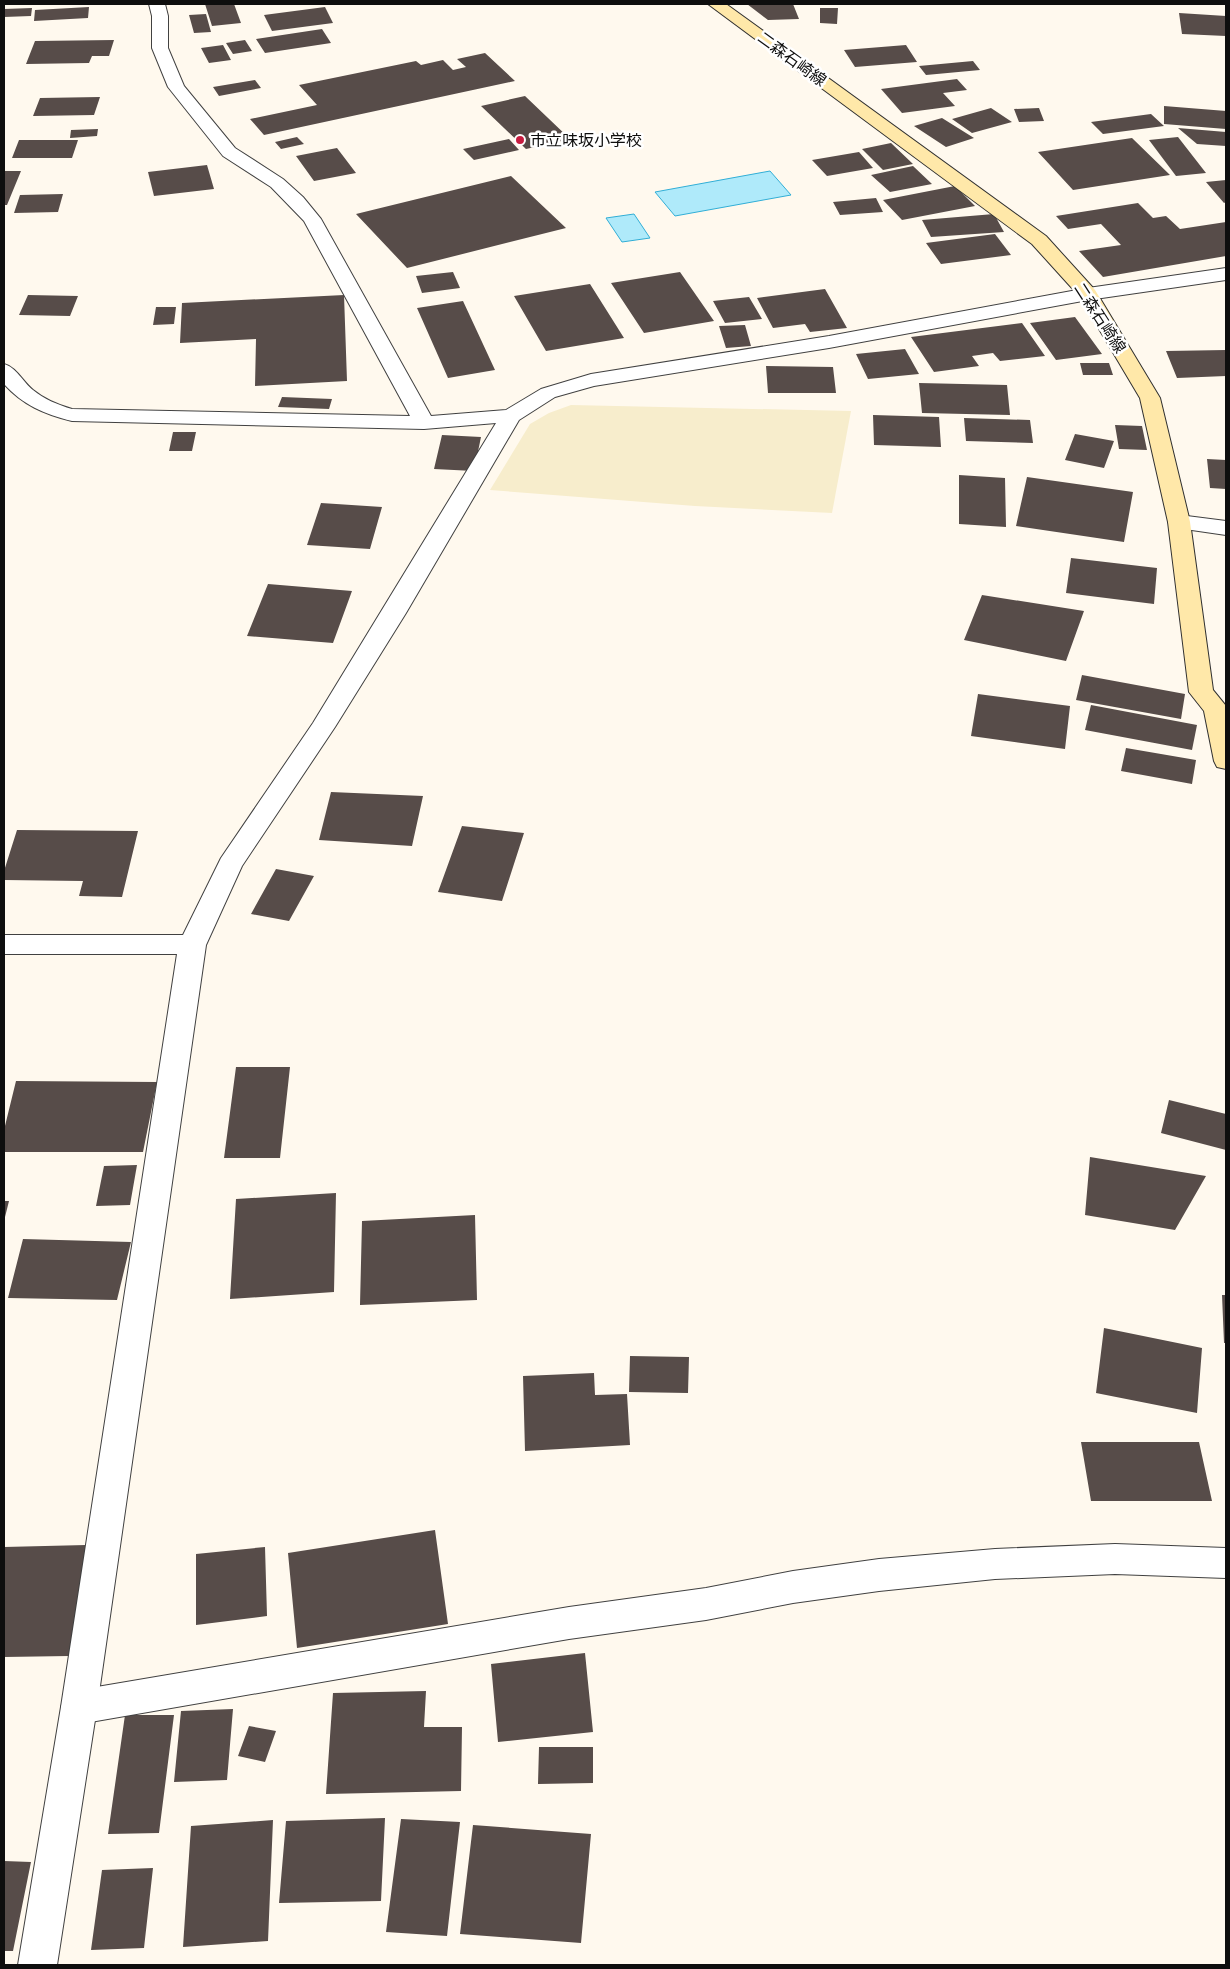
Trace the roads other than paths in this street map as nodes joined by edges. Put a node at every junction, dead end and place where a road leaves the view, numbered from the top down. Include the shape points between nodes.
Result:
1 (157, 4) edge
2 (716, 4) edge
3 (1226, 274) edge
4 (1088, 294) junction
5 (4, 370) edge
6 (511, 416) junction
7 (424, 423) junction
8 (1179, 522) junction
9 (1226, 528) edge
10 (1226, 761) edge
11 (4, 944) edge
12 (192, 945) junction
13 (1226, 1563) edge
14 (79, 1707) junction
15 (37, 1965) edge

1 - 7 street via 160,48 176,87 230,152 277,183 312,219
2 - 4 main road, 二森石崎線 via 1039,240
3 - 4 street
4 - 6 street via 829,342 591,380 548,393
4 - 8 main road, 二森石崎線 via 1150,398
5 - 7 street via 13,383 39,405 72,415
6 - 7 street
6 - 12 street via 333,711 239,849
8 - 9 street
8 - 10 main road, 二森石崎線 via 1201,692 1216,709
11 - 12 street
12 - 14 street
13 - 14 street via 1115,1559 995,1564 879,1575 569,1623
14 - 15 street

